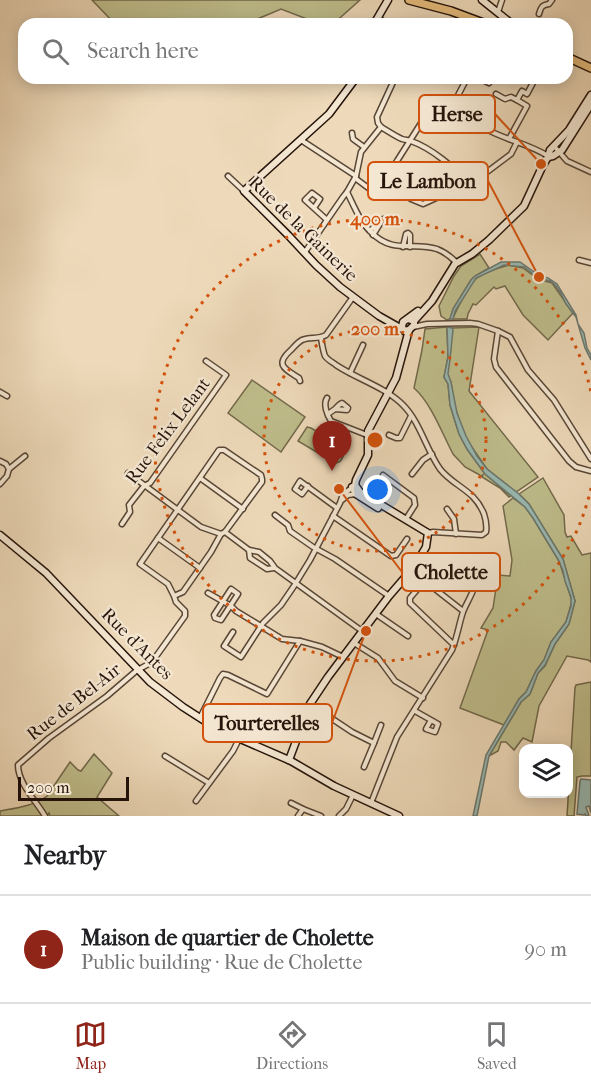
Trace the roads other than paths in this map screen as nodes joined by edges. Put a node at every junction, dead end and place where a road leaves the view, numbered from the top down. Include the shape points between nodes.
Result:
1 (388, 0) edge
2 (409, 0) edge
3 (482, 0) edge
4 (502, 0) edge
5 (552, 0) edge
6 (497, 12) junction
7 (539, 14) dead end
8 (378, 18) edge
9 (470, 18) edge
10 (504, 18) edge
11 (573, 60) edge
12 (591, 68) edge
13 (350, 84) edge
14 (393, 84) edge
15 (464, 84) edge
16 (532, 84) edge
17 (496, 94) dead end
18 (517, 100) junction
19 (590, 101) edge
20 (452, 106) junction
21 (381, 127) junction
22 (352, 133) dead end
23 (301, 139) junction
24 (509, 139) junction
25 (410, 141) junction
26 (517, 142) junction
27 (554, 146) junction
28 (364, 147) junction
29 (559, 152) junction
30 (548, 157) junction
31 (591, 172) edge
32 (228, 176) dead end
33 (355, 177) junction
34 (383, 182) junction
35 (468, 183) junction
36 (244, 191) junction
37 (347, 192) junction
38 (314, 208) dead end
39 (327, 220) junction
40 (403, 247) junction
41 (410, 247) junction
42 (304, 253) junction
43 (579, 260) dead end
44 (456, 262) junction
45 (591, 263) edge
46 (353, 297) junction
47 (408, 325) junction
48 (498, 331) junction
49 (321, 338) junction
50 (363, 345) dead end
51 (206, 361) dead end
52 (350, 374) junction
53 (300, 381) dead end
54 (0, 392) edge
55 (388, 394) junction
56 (8, 396) dead end
57 (327, 398) dead end
58 (335, 409) dead end
59 (327, 414) junction
60 (411, 416) junction
61 (367, 435) junction
62 (389, 435) dead end
63 (432, 454) junction
64 (25, 456) dead end
65 (590, 457) edge
66 (0, 461) edge
67 (9, 469) junction
68 (591, 470) edge
69 (128, 473) dead end
70 (412, 474) dead end
71 (383, 475) dead end
72 (200, 478) junction
73 (0, 484) edge
74 (144, 486) junction
75 (308, 486) dead end
76 (354, 490) junction
77 (338, 506) junction
78 (243, 509) junction
79 (447, 509) dead end
80 (178, 510) junction
81 (275, 515) dead end
82 (333, 516) junction
83 (406, 519) junction
84 (122, 524) dead end
85 (422, 529) junction
86 (223, 533) junction
87 (428, 533) junction
88 (0, 534) edge
89 (456, 534) junction
90 (158, 538) junction
91 (407, 539) dead end
92 (316, 549) junction
93 (249, 550) junction
94 (200, 568) junction
95 (275, 568) junction
96 (412, 571) junction
97 (425, 581) junction
98 (296, 583) junction
99 (208, 593) dead end
100 (174, 596) junction
101 (389, 596) junction
102 (223, 601) junction
103 (231, 606) junction
104 (463, 611) junction
105 (376, 614) junction
106 (261, 626) junction
107 (362, 631) junction
108 (233, 632) dead end
109 (408, 636) dead end
110 (300, 641) junction
111 (354, 643) junction
112 (454, 645) junction
113 (342, 657) junction
114 (138, 670) junction
115 (423, 698) junction
116 (310, 704) junction
117 (415, 711) junction
118 (200, 718) junction
119 (431, 720) dead end
120 (381, 725) dead end
121 (240, 738) junction
122 (374, 743) junction
123 (165, 756) dead end
124 (290, 760) junction
125 (364, 767) dead end
126 (209, 783) junction
127 (352, 795) junction
128 (196, 801) dead end
129 (291, 803) dead end
130 (371, 803) junction
131 (303, 808) junction
132 (45, 816) edge
133 (298, 816) edge
134 (321, 816) edge
135 (339, 816) edge
136 (399, 816) edge

1 - 8 street
2 - 9 main road
3 - 6 street
4 - 6 street
5 - 7 street via 541,7
6 - 10 street
11 - 12 main road
13 - 23 street via 329,114
14 - 21 street via 377,117
15 - 20 street
16 - 18 street via 527,94 522,91
17 - 18 street
18 - 24 street via 527,106
19 - 27 street
19 - 29 street
20 - 24 street via 487,130
20 - 25 street via 433,105
21 - 25 street
21 - 28 street
22 - 28 street via 352,139
23 - 33 street
23 - 36 street
24 - 26 street
25 - 34 street
25 - 35 street via 447,162
26 - 30 street
26 - 35 street via 511,154
27 - 29 street
27 - 30 street
28 - 33 street
29 - 30 street
29 - 31 street via 567,161
30 - 44 street via 524,206 480,247
32 - 36 street, Rue de la Gainerie
33 - 34 street via 373,190
33 - 37 street
34 - 35 street via 422,204
36 - 42 street, Rue de la Gainerie
37 - 39 street
37 - 40 street via 371,233
38 - 39 street
39 - 42 street
40 - 41 street
40 - 41 street via 408,233
41 - 44 street via 436,249
42 - 46 street, Rue de la Gainerie
43 - 45 street
44 - 47 street via 432,301
46 - 47 street, Rue de la Gainerie via 379,316
46 - 49 street
47 - 48 street via 470,322
47 - 55 street via 396,378
48 - 65 street via 510,337 528,370 554,400
48 - 68 street via 496,367 569,461
49 - 52 street via 327,358
49 - 53 street via 302,340 283,357 284,367
50 - 52 street
51 - 74 street, Rue Felix Lelant via 226,375 150,483
52 - 55 street
54 - 56 street
55 - 60 street
55 - 61 street
57 - 59 street
58 - 59 street
59 - 61 street via 331,421
60 - 62 street via 400,438
60 - 63 street
61 - 76 street via 369,451
63 - 70 street
63 - 89 street via 448,477 476,499 486,520 484,534
64 - 67 street
66 - 67 street
67 - 73 street
69 - 74 street
71 - 83 street via 414,498 415,505
72 - 78 street
72 - 78 street via 222,449 261,476 262,482
72 - 80 street
74 - 80 street
74 - 84 street, Rue Felix Lelant via 129,505 130,512
75 - 77 street
76 - 77 street via 343,494
76 - 83 street
76 - 85 street
77 - 82 street
78 - 86 street
79 - 89 street via 454,519
80 - 86 street via 201,526
80 - 90 street
81 - 92 street
82 - 91 street via 391,556
82 - 92 street
83 - 85 street
85 - 87 street
86 - 93 street
86 - 94 street
87 - 89 street
87 - 96 street via 426,547
88 - 114 street, Rue d'Antes via 46,573
90 - 94 street
90 - 100 street via 140,564 168,584
92 - 98 street
92 - 101 street
93 - 95 street via 259,552
93 - 95 street via 250,558 267,569
94 - 100 street via 183,592
95 - 98 street
96 - 97 street
96 - 101 street
97 - 104 street
97 - 104 street via 439,564 475,574 472,593
97 - 112 street via 410,603
98 - 106 street
98 - 107 street
99 - 102 street
100 - 114 street via 185,616 156,657
101 - 105 street
102 - 103 street
102 - 103 street via 231,589 238,594
102 - 103 street via 214,615 218,620
103 - 106 street
104 - 112 street
105 - 107 street
105 - 109 street
106 - 108 street via 241,657 224,646
106 - 110 street via 282,639
107 - 111 street
110 - 113 street
110 - 118 street via 267,694 223,674
111 - 113 street
111 - 115 street via 378,658 395,681
112 - 115 street
113 - 116 street
114 - 118 street, Rue d'Antes
114 - 132 street, Rue de Bel-Air via 18,765 23,781
115 - 117 street
116 - 122 street
116 - 124 street
117 - 119 street
117 - 130 street via 397,737
118 - 121 street, Rue d'Antes
120 - 122 street
121 - 124 street, Rue d'Antes
121 - 126 street
122 - 125 street
123 - 126 street
124 - 127 street, Rue d'Antes
126 - 128 street
127 - 130 street, Rue d'Antes
127 - 135 street
129 - 131 street
130 - 136 street, Rue d'Antes
131 - 133 street
131 - 134 street

